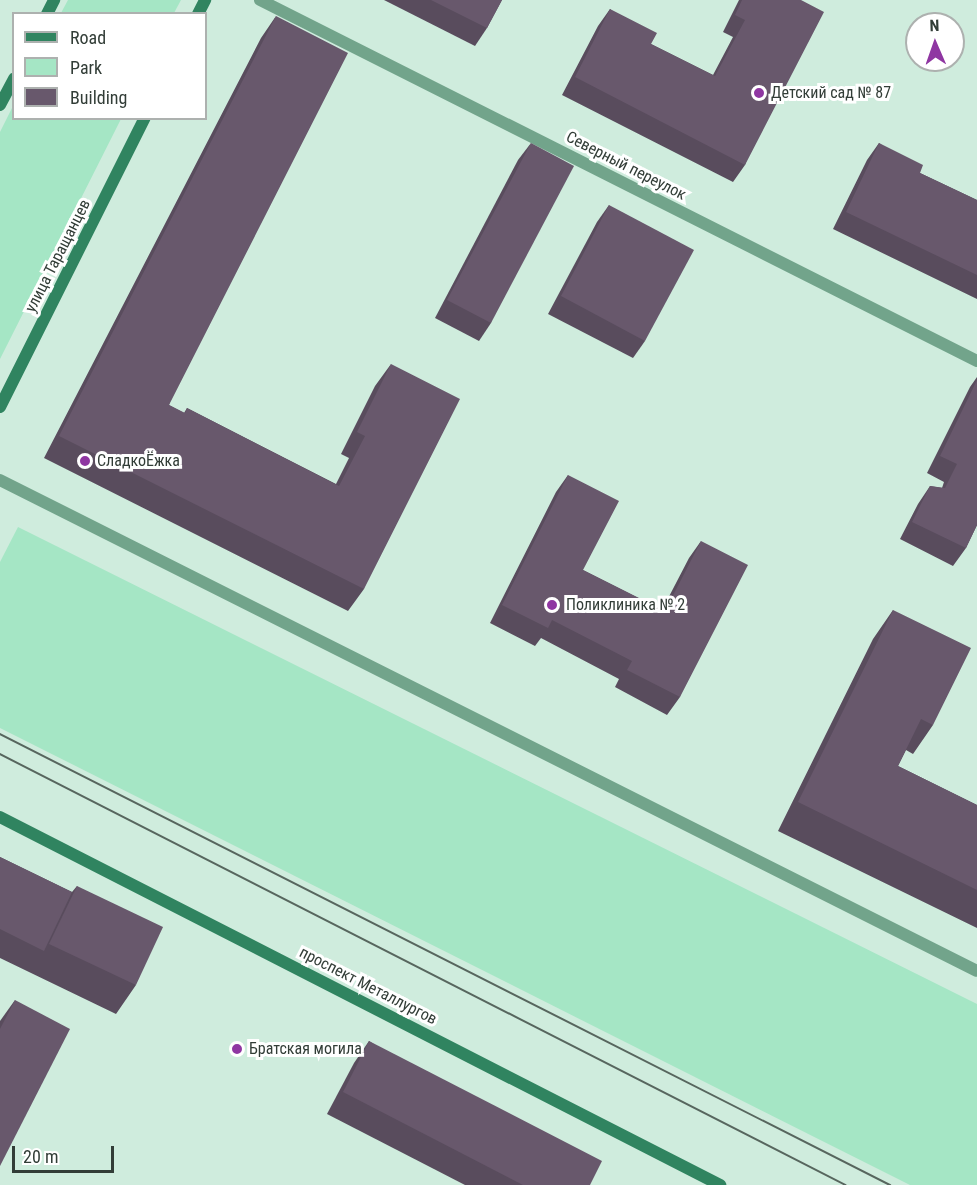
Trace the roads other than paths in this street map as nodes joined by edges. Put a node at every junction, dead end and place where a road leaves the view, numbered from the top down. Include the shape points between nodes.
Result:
1 (260, 0) edge
2 (12, 83) edge
3 (0, 105) edge
4 (144, 120) edge
5 (977, 362) edge
6 (0, 407) edge
7 (0, 480) edge
8 (0, 817) edge
9 (977, 971) edge
10 (720, 1185) edge

1 - 5 street, Северный переулок
2 - 3 main road
4 - 6 main road, улица Таращанцев
7 - 9 street
8 - 10 main road, проспект Металлургов

